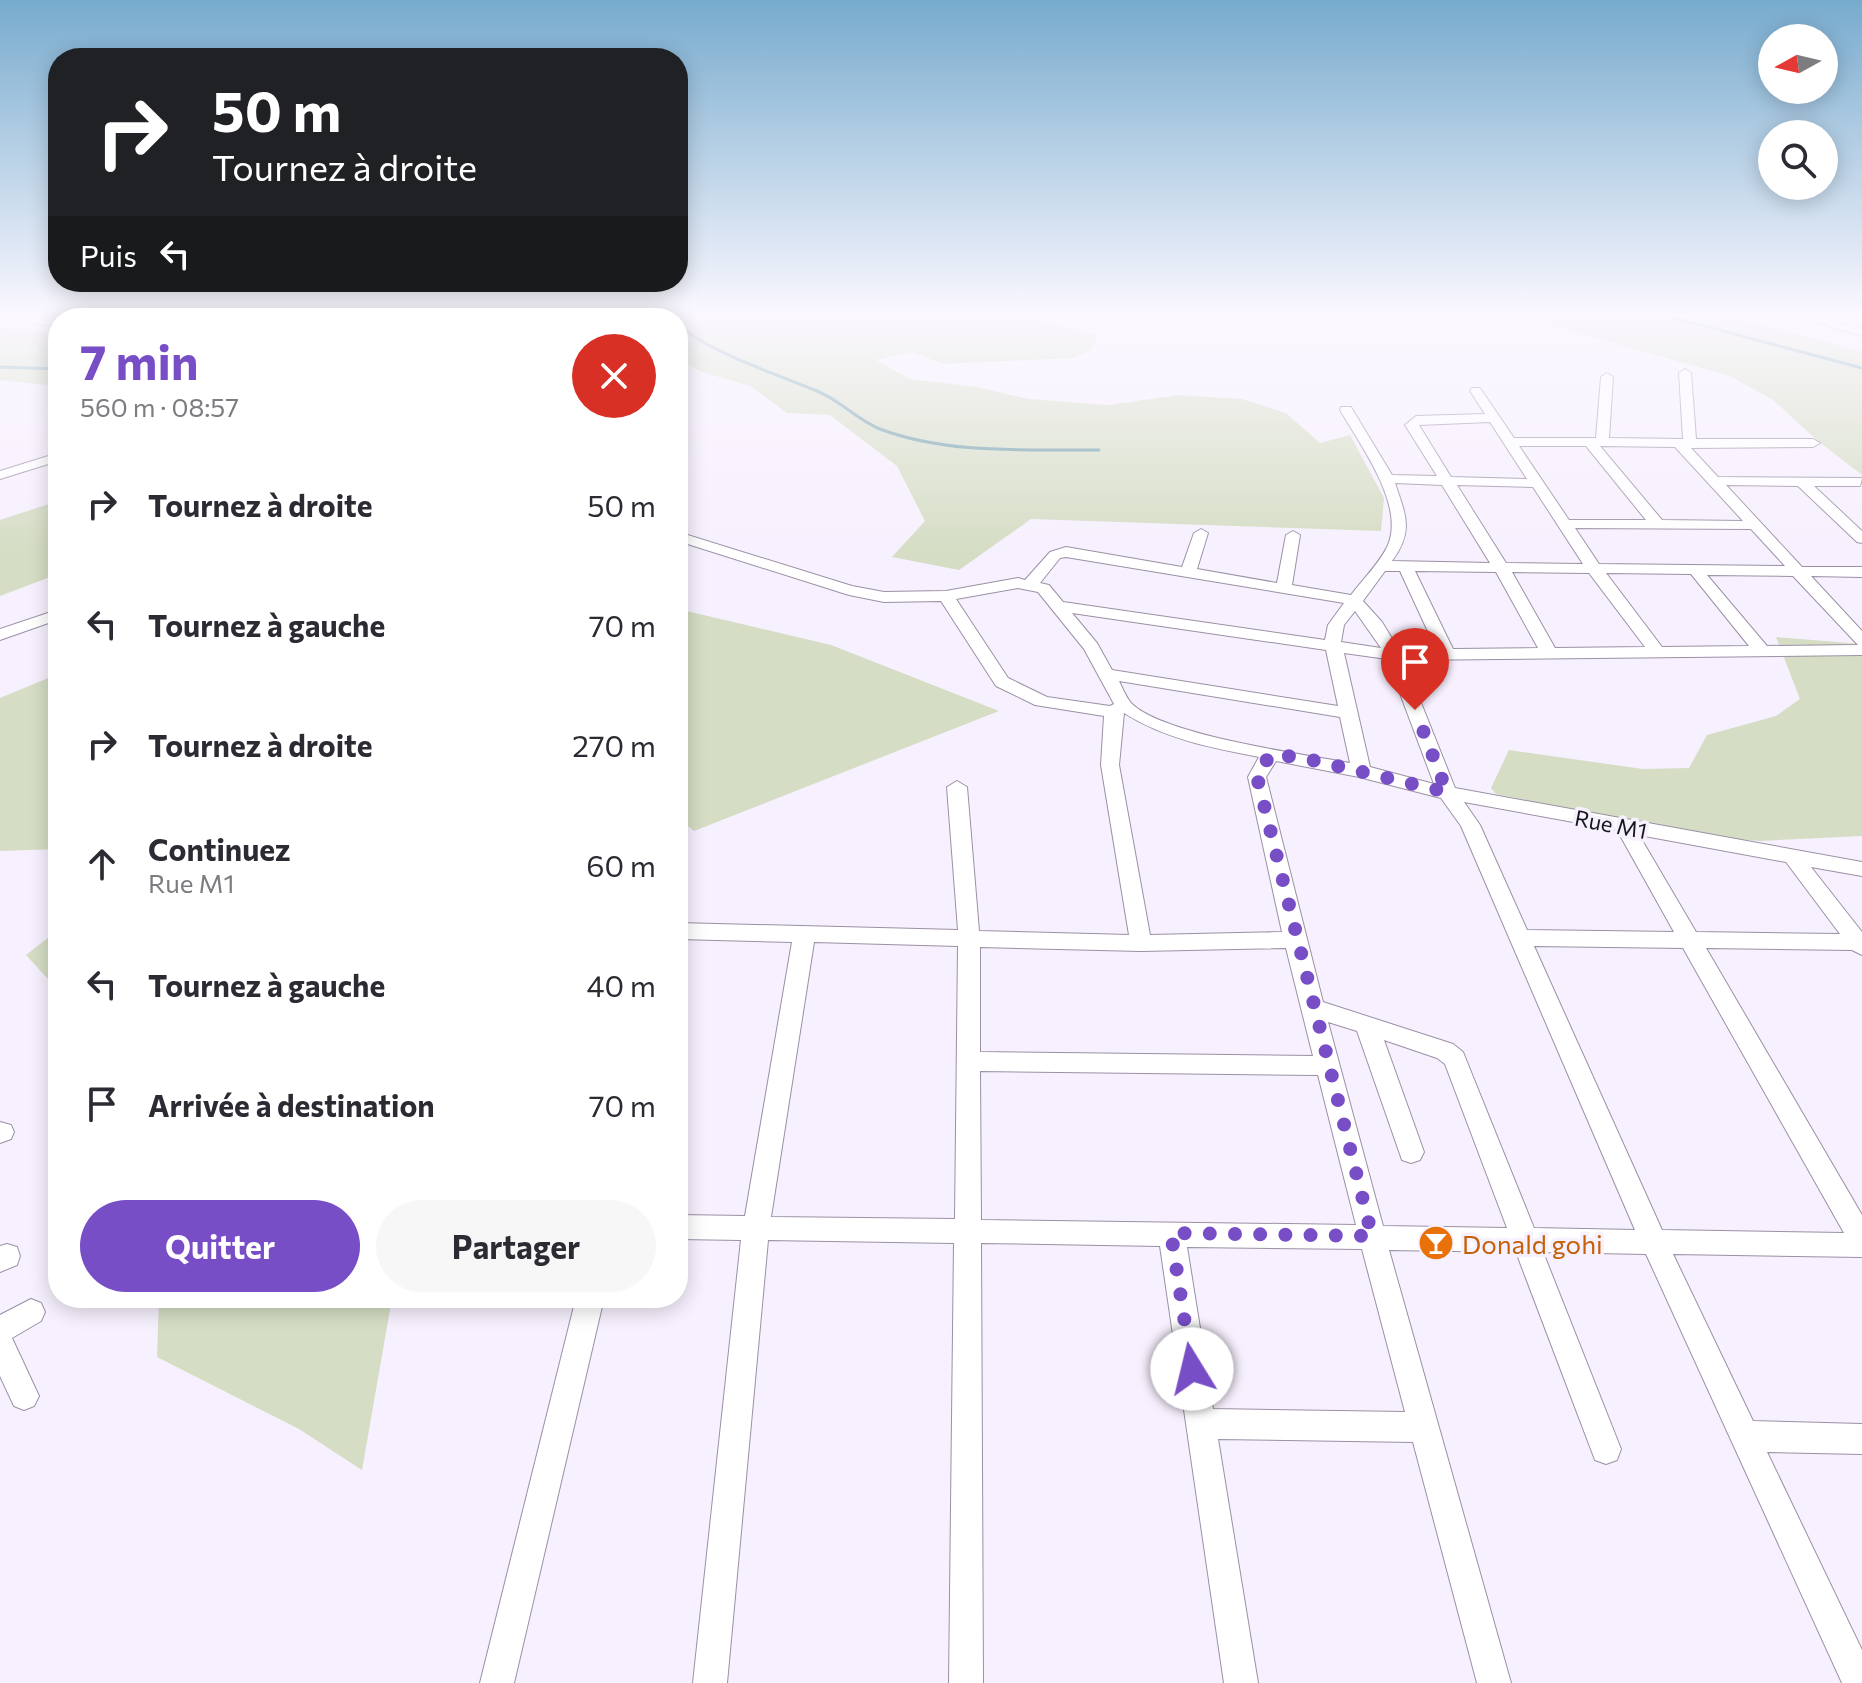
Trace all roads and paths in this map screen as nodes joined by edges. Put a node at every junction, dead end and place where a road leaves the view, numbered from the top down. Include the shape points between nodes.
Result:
1 (1478, 395) edge
2 (1604, 395) edge
3 (1685, 395) edge
4 (1346, 410) dead end
5 (1494, 418) junction
6 (1510, 442) junction
7 (1596, 443) junction
8 (1813, 443) dead end
9 (1685, 444) junction
10 (48, 460) edge
11 (0, 475) edge
12 (1387, 479) junction
13 (1714, 481) junction
14 (1802, 482) junction
15 (1860, 482) dead end
16 (1448, 483) junction
17 (1537, 483) junction
18 (1565, 524) junction
19 (1657, 524) junction
20 (1755, 525) junction
21 (1201, 533) dead end
22 (1293, 535) dead end
23 (688, 539) edge
24 (1862, 539) edge
25 (1383, 566) junction
26 (1405, 566) junction
27 (1502, 569) junction
28 (1595, 570) junction
29 (1695, 570) junction
30 (1798, 571) junction
31 (1862, 572) edge
32 (1188, 573) junction
33 (1031, 583) junction
34 (1284, 588) junction
35 (946, 596) junction
36 (1353, 600) junction
37 (1059, 606) junction
38 (48, 618) edge
39 (0, 635) edge
40 (1862, 641) edge
41 (1334, 649) junction
42 (1862, 650) edge
43 (1762, 651) junction
44 (1657, 652) junction
45 (1550, 654) junction
46 (1394, 655) junction
47 (1447, 655) junction
48 (1107, 674) junction
49 (1118, 709) junction
50 (1350, 713) junction
51 (1227, 746) junction
52 (1272, 754) junction
53 (1361, 771) junction
54 (1257, 777) junction
55 (957, 787) dead end
56 (1447, 792) junction
57 (1625, 827) junction
58 (1792, 856) junction
59 (1862, 869) edge
60 (688, 931) edge
61 (804, 935) junction
62 (1520, 938) junction
63 (969, 940) junction
64 (1295, 940) junction
65 (1690, 940) junction
66 (1141, 943) junction
67 (1860, 944) edge
68 (1313, 1008) junction
69 (1367, 1026) junction
70 (969, 1061) junction
71 (1328, 1066) junction
72 (1411, 1152) dead end
73 (688, 1227) edge
74 (756, 1228) junction
75 (970, 1231) junction
76 (1171, 1233) junction
77 (1372, 1236) junction
78 (1523, 1239) junction
79 (1653, 1240) junction
80 (1862, 1242) edge
81 (588, 1308) edge
82 (31, 1312) dead end
83 (0, 1330) edge
84 (0, 1344) edge
85 (24, 1396) dead end
86 (1200, 1424) junction
87 (1424, 1427) junction
88 (1744, 1436) junction
89 (1862, 1439) edge
90 (1606, 1449) dead end
91 (497, 1683) edge
92 (710, 1683) edge
93 (966, 1683) edge
94 (1241, 1683) edge
95 (1494, 1683) edge
96 (1860, 1683) edge

1 - 5 street
2 - 7 street
3 - 9 street
4 - 12 street
5 - 6 street
5 - 16 street via 1412,422
6 - 7 street
6 - 17 street
7 - 9 street
7 - 19 street
8 - 9 street
9 - 13 street
10 - 11 street
12 - 16 street
12 - 25 street via 1401,522
13 - 14 street
13 - 20 street
14 - 15 street
14 - 24 street
16 - 17 street
16 - 27 street
17 - 18 street
18 - 19 street
18 - 28 street
19 - 20 street
20 - 30 street
21 - 32 street
22 - 34 street
23 - 35 street via 849,590 901,598
25 - 26 street
25 - 36 street
26 - 27 street
26 - 47 street
27 - 28 street
27 - 45 street
28 - 29 street
28 - 44 street
29 - 30 street
29 - 43 street
30 - 31 street
30 - 40 street
32 - 33 street via 1066,552 1055,555
32 - 34 street
33 - 35 street
33 - 37 street
34 - 36 street
35 - 49 street, Rue M1 via 1002,682 1015,692 1045,703
36 - 41 street via 1336,625
36 - 46 street
37 - 41 street
37 - 48 street
38 - 39 street
41 - 46 street
41 - 50 street
42 - 43 street
43 - 44 street
44 - 45 street
45 - 47 street
46 - 47 street
46 - 56 street
48 - 49 street
48 - 50 street
49 - 51 street, Rue M1
49 - 66 street via 1110,765
50 - 53 street
51 - 52 street, Rue M1
51 - 54 street
52 - 53 street, Rue M1
52 - 54 street
53 - 56 street, Rue M1
54 - 64 street
55 - 63 street
56 - 57 street, Rue M1
56 - 62 street via 1470,825
57 - 58 street, Rue M1
57 - 65 street
58 - 59 street, Rue M1
58 - 67 street
60 - 61 street
61 - 63 street
61 - 74 street
62 - 65 street
62 - 79 street
63 - 66 street
63 - 70 street
64 - 66 street
64 - 68 street
65 - 67 street
65 - 80 street
68 - 69 street
68 - 71 street
69 - 72 street
69 - 78 street via 1455,1059
70 - 71 street
70 - 75 street
71 - 77 street
73 - 74 street
74 - 75 street
74 - 92 street
75 - 76 street
75 - 93 street
76 - 77 street
76 - 86 street
77 - 78 street
77 - 87 street
78 - 79 street
78 - 90 street
79 - 80 street
79 - 88 street
81 - 91 street
82 - 83 street
84 - 85 street
86 - 87 street
86 - 94 street
87 - 95 street
88 - 89 street
88 - 96 street

